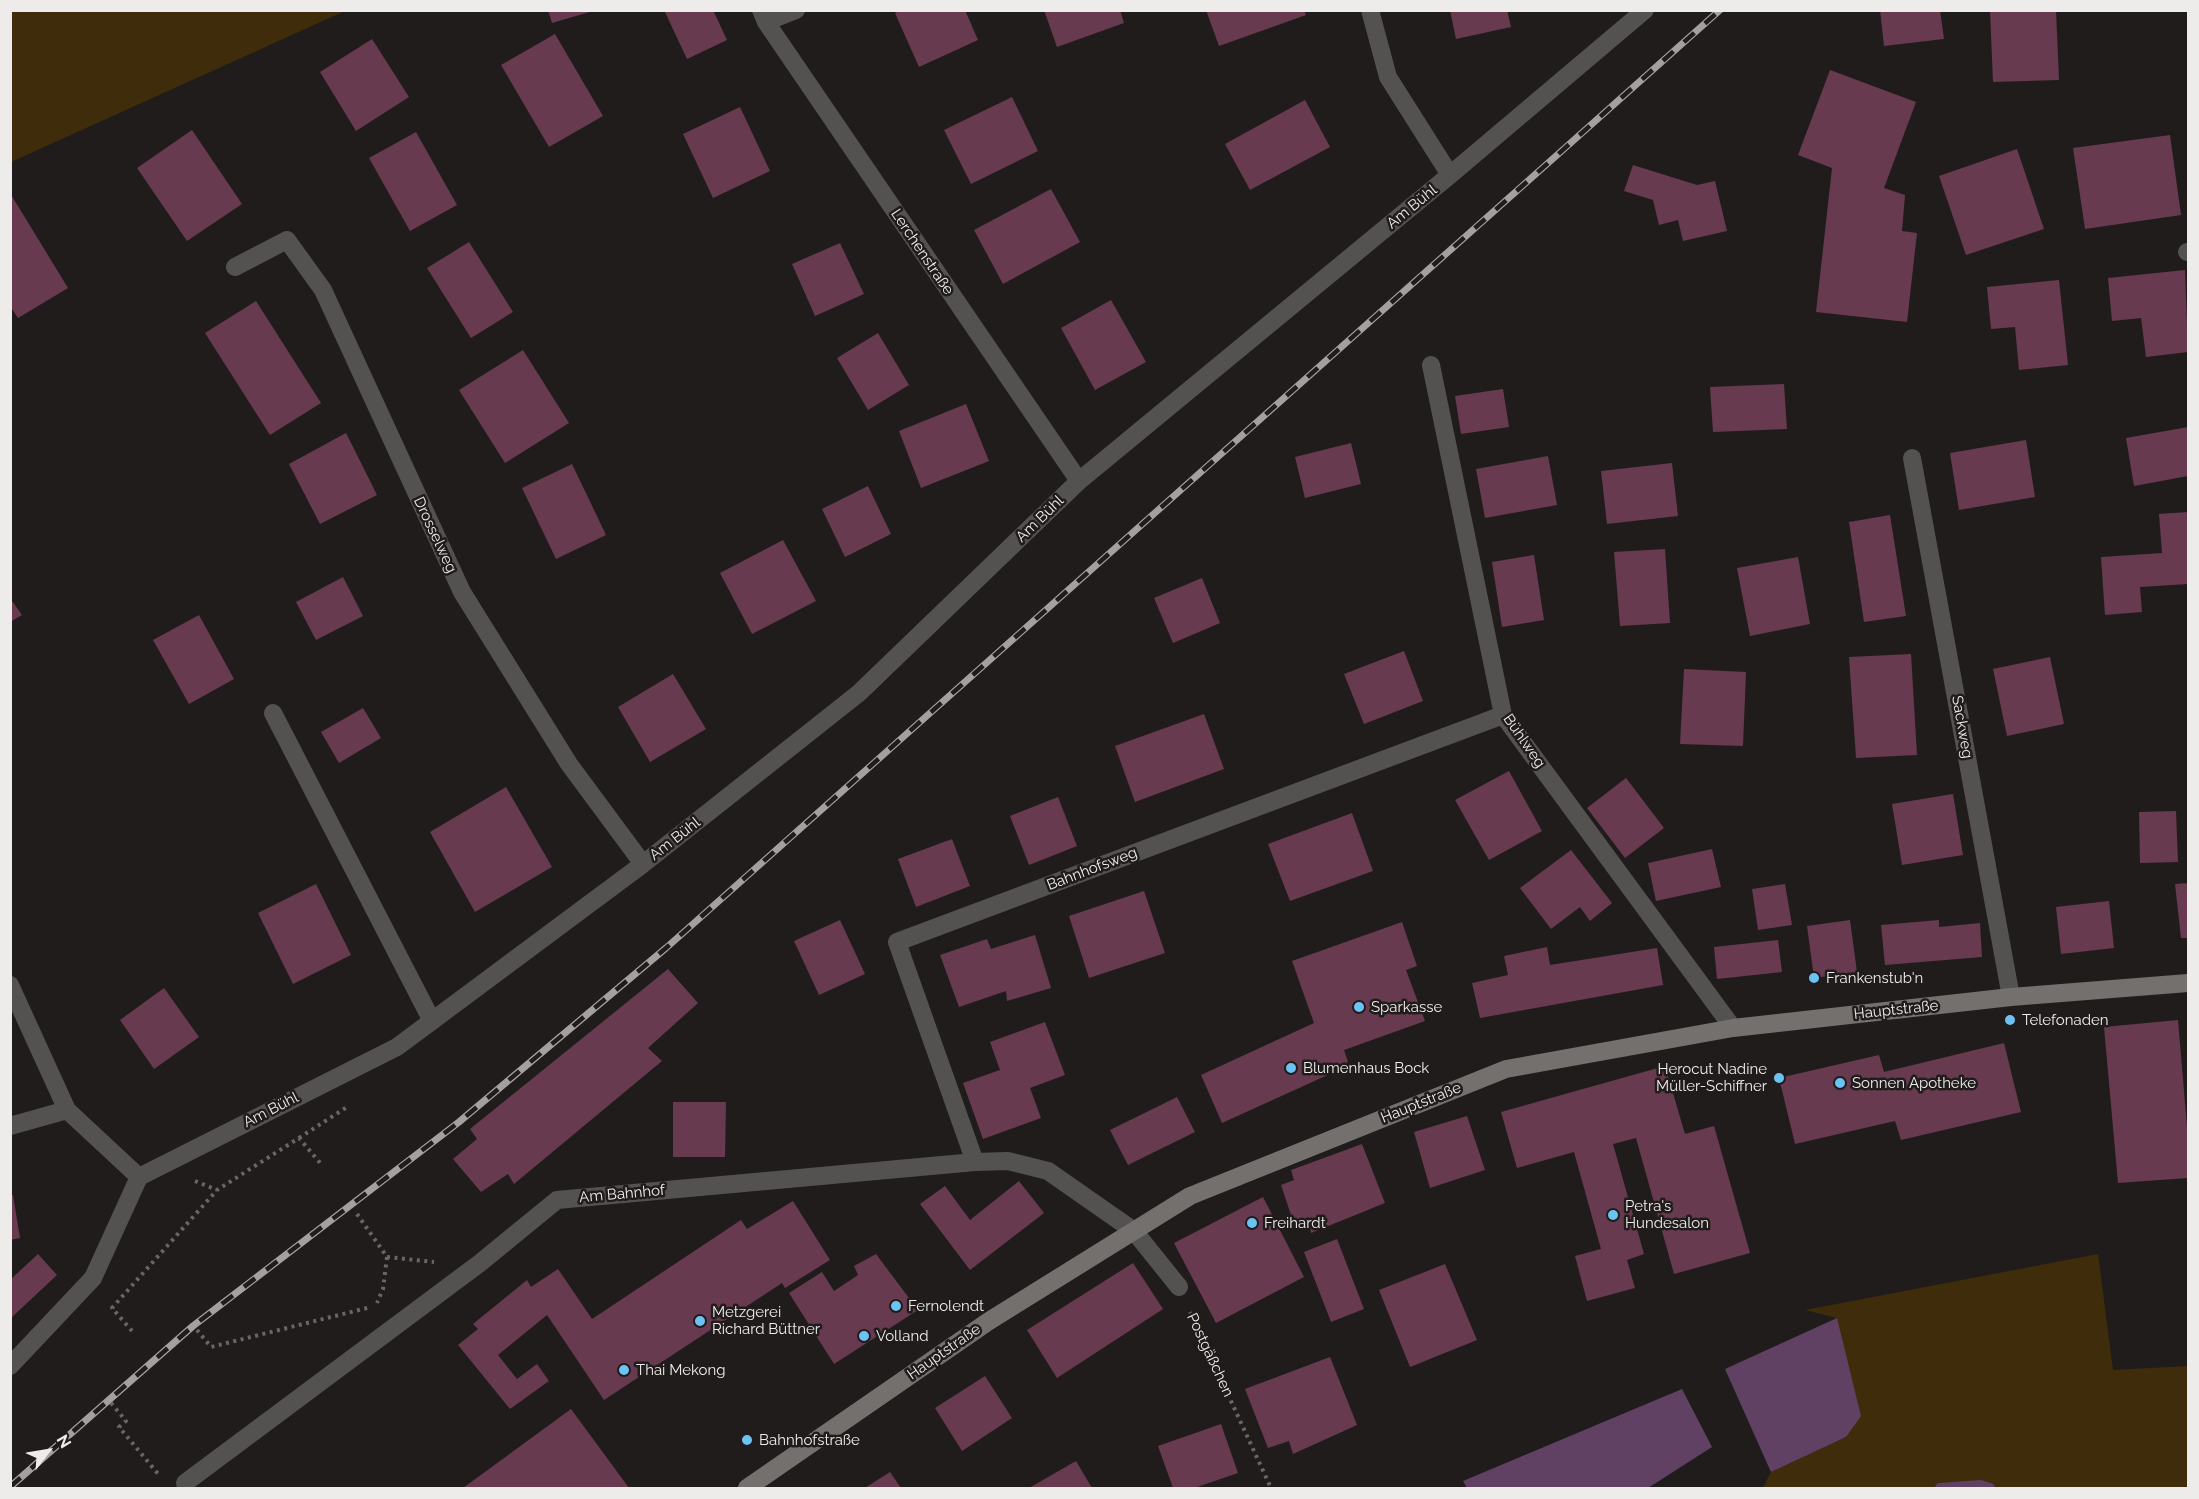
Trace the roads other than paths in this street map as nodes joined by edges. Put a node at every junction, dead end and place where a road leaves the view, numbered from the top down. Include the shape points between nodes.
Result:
1 (796, 10) edge
2 (1370, 10) edge
3 (1645, 10) edge
4 (763, 16) edge
5 (1450, 175) junction
6 (235, 267) dead end
7 (1431, 365) dead end
8 (1912, 458) dead end
9 (1079, 481) junction
10 (273, 713) dead end
11 (1503, 715) junction
12 (643, 864) junction
13 (2188, 983) edge
14 (10, 985) edge
15 (2011, 997) junction
16 (432, 1022) junction
17 (1733, 1028) junction
18 (67, 1110) junction
19 (10, 1126) edge
20 (975, 1162) junction
21 (139, 1177) junction
22 (1134, 1231) junction
23 (1179, 1287) road end
24 (10, 1366) edge
25 (175, 1484) edge
26 (747, 1488) edge

1 - 4 street, Lerchenstraße
2 - 5 street via 1388,77
3 - 5 street, Am Bühl
4 - 9 street, Lerchenstraße
5 - 9 street, Am Bühl
6 - 12 street, Drosselweg via 288,240 323,290 462,592 569,764
7 - 11 street, Bühlweg
8 - 15 street, Sackweg
9 - 12 street, Am Bühl via 859,693
10 - 16 street
11 - 17 street, Bühlweg
11 - 20 street, Bahnhofsweg via 897,942
12 - 16 street, Am Bühl
13 - 15 street, Hauptstraße
14 - 18 street
15 - 17 street, Hauptstraße
16 - 21 street, Am Bühl via 397,1047
17 - 22 street, Hauptstraße via 1506,1069 1190,1196
18 - 19 street
18 - 21 street
20 - 22 street, Am Bahnhof via 1008,1161 1048,1171
20 - 25 street, Am Bahnhof via 557,1200 480,1263
21 - 24 street via 93,1278
22 - 23 street
22 - 26 street, Hauptstraße via 989,1321

